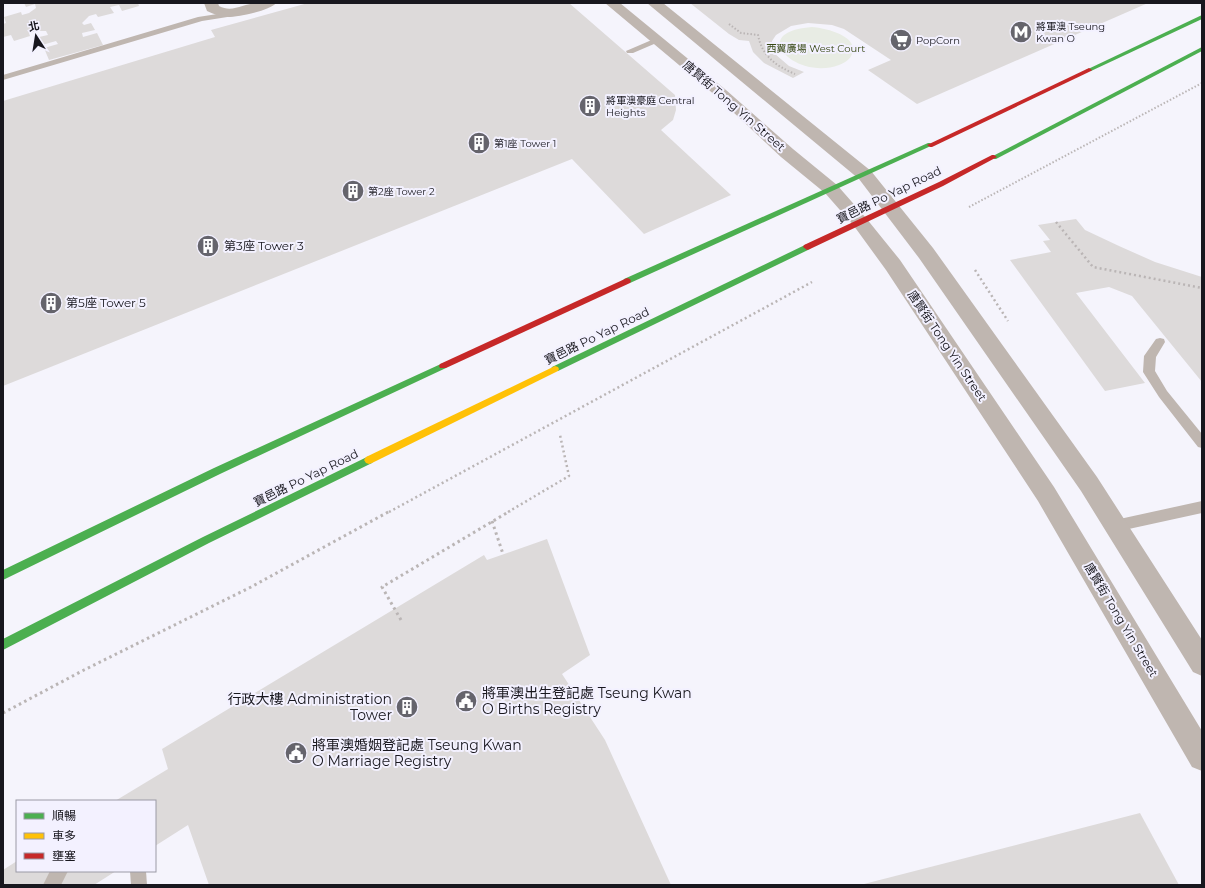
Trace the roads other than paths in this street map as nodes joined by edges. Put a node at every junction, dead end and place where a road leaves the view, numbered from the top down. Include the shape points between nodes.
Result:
1 (269, 3) edge
2 (612, 3) edge
3 (654, 3) edge
4 (211, 4) edge
5 (239, 12) junction
6 (1202, 17) edge
7 (201, 19) junction
8 (657, 41) junction
9 (1202, 49) edge
10 (630, 51) dead end
11 (3, 78) edge
12 (865, 175) junction
13 (831, 189) junction
14 (891, 208) junction
15 (860, 222) junction
16 (1160, 342) dead end
17 (1202, 443) edge
18 (1202, 507) edge
19 (1115, 526) junction
20 (3, 575) edge
21 (3, 645) edge
22 (1202, 663) edge
23 (1202, 757) edge
24 (59, 872) edge
25 (138, 872) edge
26 (51, 885) edge
27 (139, 885) edge

1 - 5 street
2 - 8 street, 唐賢街 Tong Yin Street
3 - 12 street
4 - 5 street via 212,8 220,12
4 - 7 lane
5 - 7 lane
6 - 12 main road
7 - 11 lane
8 - 10 lane
8 - 13 street, 唐賢街 Tong Yin Street
9 - 14 main road, 寶邑路 Po Yap Road
12 - 13 main road
12 - 14 street
13 - 15 street, 唐賢街 Tong Yin Street
13 - 20 main road via 530,325 217,471
14 - 15 main road, 寶邑路 Po Yap Road
14 - 19 street via 926,253 1089,484
15 - 21 main road, 寶邑路 Po Yap Road via 213,537
15 - 23 street, 唐賢街 Tong Yin Street via 893,265 1046,494
16 - 17 lane via 1150,356 1149,372
18 - 19 lane
19 - 22 street
24 - 26 lane
25 - 27 lane

